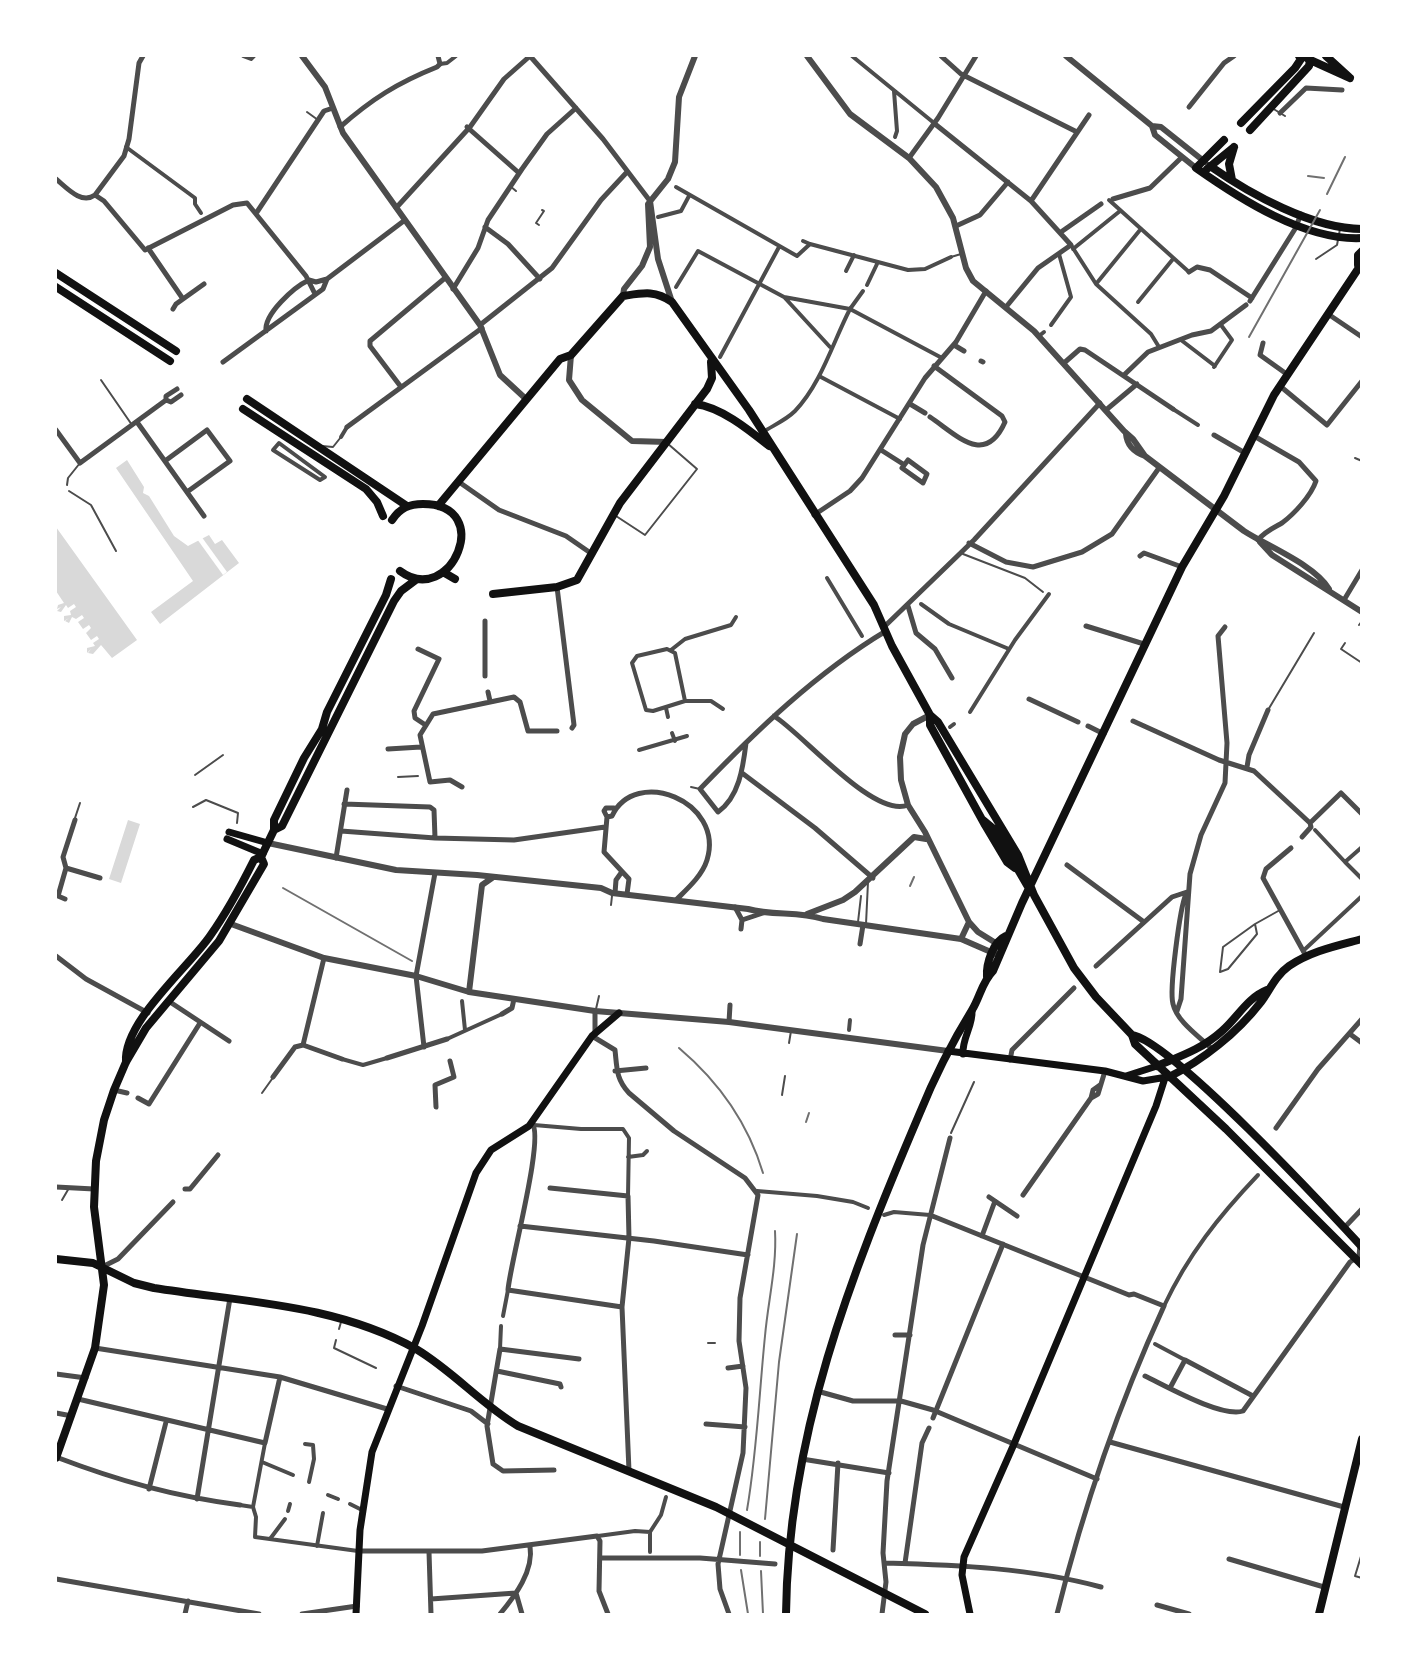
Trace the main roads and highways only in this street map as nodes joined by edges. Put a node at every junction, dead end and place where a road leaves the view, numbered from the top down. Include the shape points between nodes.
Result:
1 (1300, 56) edge
2 (1326, 56) edge
3 (1309, 58) edge
4 (1241, 123) dead end
5 (1250, 130) dead end
6 (1224, 140) dead end
7 (1210, 166) junction
8 (1199, 170) junction
9 (1232, 180) junction
10 (1362, 229) edge
11 (1340, 233) junction
12 (1362, 238) edge
13 (1362, 251) edge
14 (1360, 264) edge
15 (56, 273) edge
16 (56, 287) edge
17 (176, 351) dead end
18 (715, 358) junction
19 (170, 360) dead end
20 (247, 399) dead end
21 (695, 404) junction
22 (243, 409) dead end
23 (771, 448) junction
24 (407, 506) junction
25 (438, 506) junction
26 (383, 516) dead end
27 (392, 520) dead end
28 (400, 572) dead end
29 (443, 572) junction
30 (391, 579) dead end
31 (417, 579) junction
32 (455, 579) dead end
33 (493, 594) dead end
34 (930, 715) junction
35 (274, 830) junction
36 (268, 843) junction
37 (262, 856) junction
38 (1012, 859) junction
39 (1034, 895) junction
40 (1006, 936) junction
41 (1362, 939) edge
42 (995, 952) junction
43 (972, 1011) junction
44 (619, 1013) road end
45 (1132, 1035) junction
46 (1210, 1047) junction
47 (948, 1051) junction
48 (963, 1054) junction
49 (1172, 1060) junction
50 (126, 1062) junction
51 (1156, 1066) junction
52 (1184, 1070) junction
53 (1126, 1076) junction
54 (1167, 1078) junction
55 (1361, 1246) edge
56 (56, 1259) edge
57 (1362, 1264) edge
58 (102, 1267) junction
59 (413, 1348) junction
60 (1362, 1439) edge
61 (56, 1457) edge
62 (790, 1543) junction
63 (356, 1614) edge
64 (786, 1614) edge
65 (925, 1614) edge
66 (969, 1614) edge
67 (1319, 1614) edge

1 - 3 main road
1 - 4 main road via 1295,68
2 - 3 main road via 1350,78
3 - 5 main road via 1309,66
6 - 8 main road via 1202,160
7 - 8 main road
7 - 9 main road
7 - 9 main road via 1234,147 1229,164
8 - 11 main road via 1257,207 1298,224
9 - 11 main road
10 - 11 main road
11 - 12 main road
13 - 14 main road via 1358,255
14 - 40 main road via 1280,386 1182,567
15 - 17 main road
16 - 19 main road
18 - 21 main road via 712,378
18 - 23 main road
18 - 25 main road via 664,296 650,292 623,296 571,355 560,359
20 - 24 main road
21 - 23 main road via 712,409 750,431
21 - 33 main road via 613,515 577,580 557,587
22 - 26 main road via 366,489
23 - 34 main road via 873,605
24 - 25 main road
24 - 27 main road
25 - 29 main road via 453,516 462,533 459,554
28 - 31 main road
29 - 31 main road
29 - 32 main road
30 - 35 main road via 322,729 273,822
31 - 35 main road via 394,601 283,824
34 - 38 main road via 938,722
34 - 38 main road via 930,725 983,820
35 - 36 main road
36 - 37 main road
36 - 37 main road via 232,833
37 - 50 main road via 254,860 208,938 147,1012 131,1039
37 - 50 main road via 264,864 231,924 202,965 154,1019
38 - 39 main road
38 - 39 main road
39 - 45 main road via 1074,968
40 - 42 main road
40 - 42 main road via 998,942
41 - 46 main road via 1304,954 1286,968 1262,1001
42 - 43 main road
43 - 47 main road
43 - 48 main road
44 - 59 main road via 594,1034 533,1124 491,1150 476,1173
45 - 49 main road via 1141,1037
45 - 51 main road via 1135,1044
46 - 49 main road
46 - 52 main road
47 - 48 main road
47 - 62 main road via 892,1176 851,1281 816,1391
48 - 53 main road
49 - 51 main road
49 - 52 main road
50 - 58 main road via 100,1138 94,1190
51 - 53 main road
51 - 54 main road
52 - 54 main road
52 - 55 main road
53 - 54 main road via 1143,1081
54 - 57 main road via 1226,1129
54 - 66 main road via 962,1565
56 - 58 main road
58 - 59 main road via 143,1286 314,1311
58 - 61 main road via 104,1285 95,1348
59 - 62 main road via 518,1426
59 - 63 main road via 372,1452 362,1510
60 - 67 main road
62 - 64 main road
62 - 65 main road

